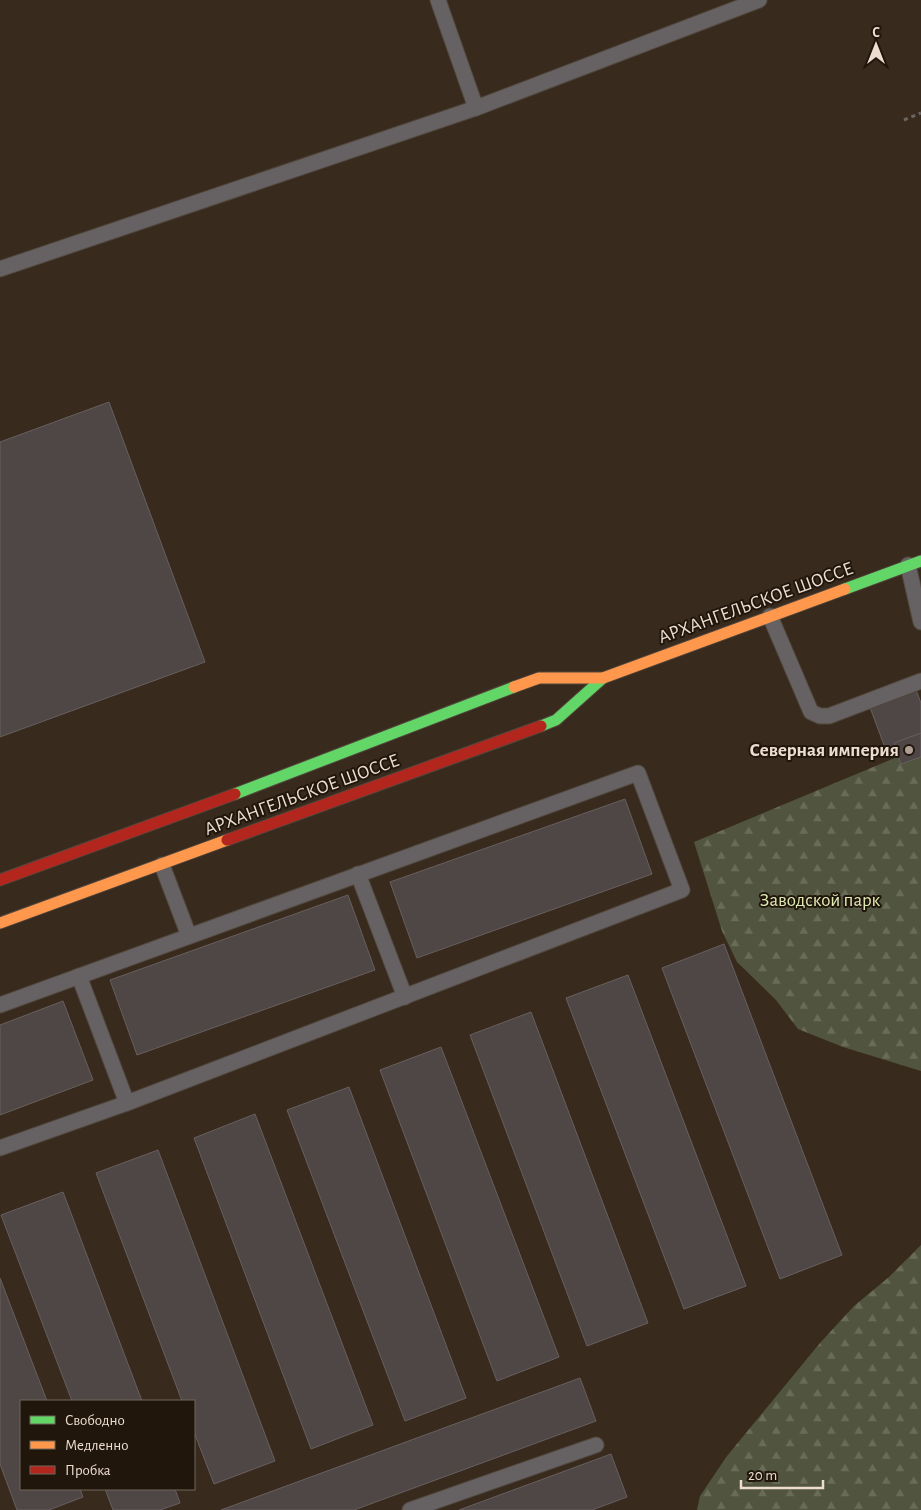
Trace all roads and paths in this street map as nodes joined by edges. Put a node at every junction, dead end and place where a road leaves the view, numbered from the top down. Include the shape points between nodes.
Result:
1 (438, 0) edge
2 (759, 0) edge
3 (476, 108) junction
4 (921, 113) edge
5 (904, 120) dead end
6 (0, 269) edge
7 (915, 563) edge
8 (770, 616) junction
9 (921, 622) edge
10 (604, 678) junction
11 (921, 681) edge
12 (156, 850) dead end
13 (162, 865) junction
14 (358, 874) junction
15 (0, 880) edge
16 (0, 924) edge
17 (189, 936) junction
18 (79, 976) junction
19 (405, 996) junction
20 (0, 1005) edge
21 (127, 1103) junction
22 (0, 1148) edge
23 (596, 1445) dead end
24 (410, 1510) edge

1 - 3 lane
2 - 3 lane
3 - 6 lane
4 - 5 path
7 - 8 main road, АРХАНГЕЛЬСКОЕ ШОССЕ
7 - 9 lane
8 - 10 main road, АРХАНГЕЛЬСКОЕ ШОССЕ
8 - 11 lane via 812,712 820,716 829,716
10 - 13 main road, АРХАНГЕЛЬСКОЕ ШОССЕ via 556,720
10 - 15 main road, АРХАНГЕЛЬСКОЕ ШОССЕ via 539,678 148,831
12 - 13 main road
13 - 16 main road, АРХАНГЕЛЬСКОЕ ШОССЕ
13 - 17 lane
14 - 17 lane
14 - 19 lane
14 - 19 lane via 638,773 682,890
17 - 18 lane
18 - 20 lane
18 - 21 lane
19 - 21 lane
21 - 22 lane
23 - 24 lane

